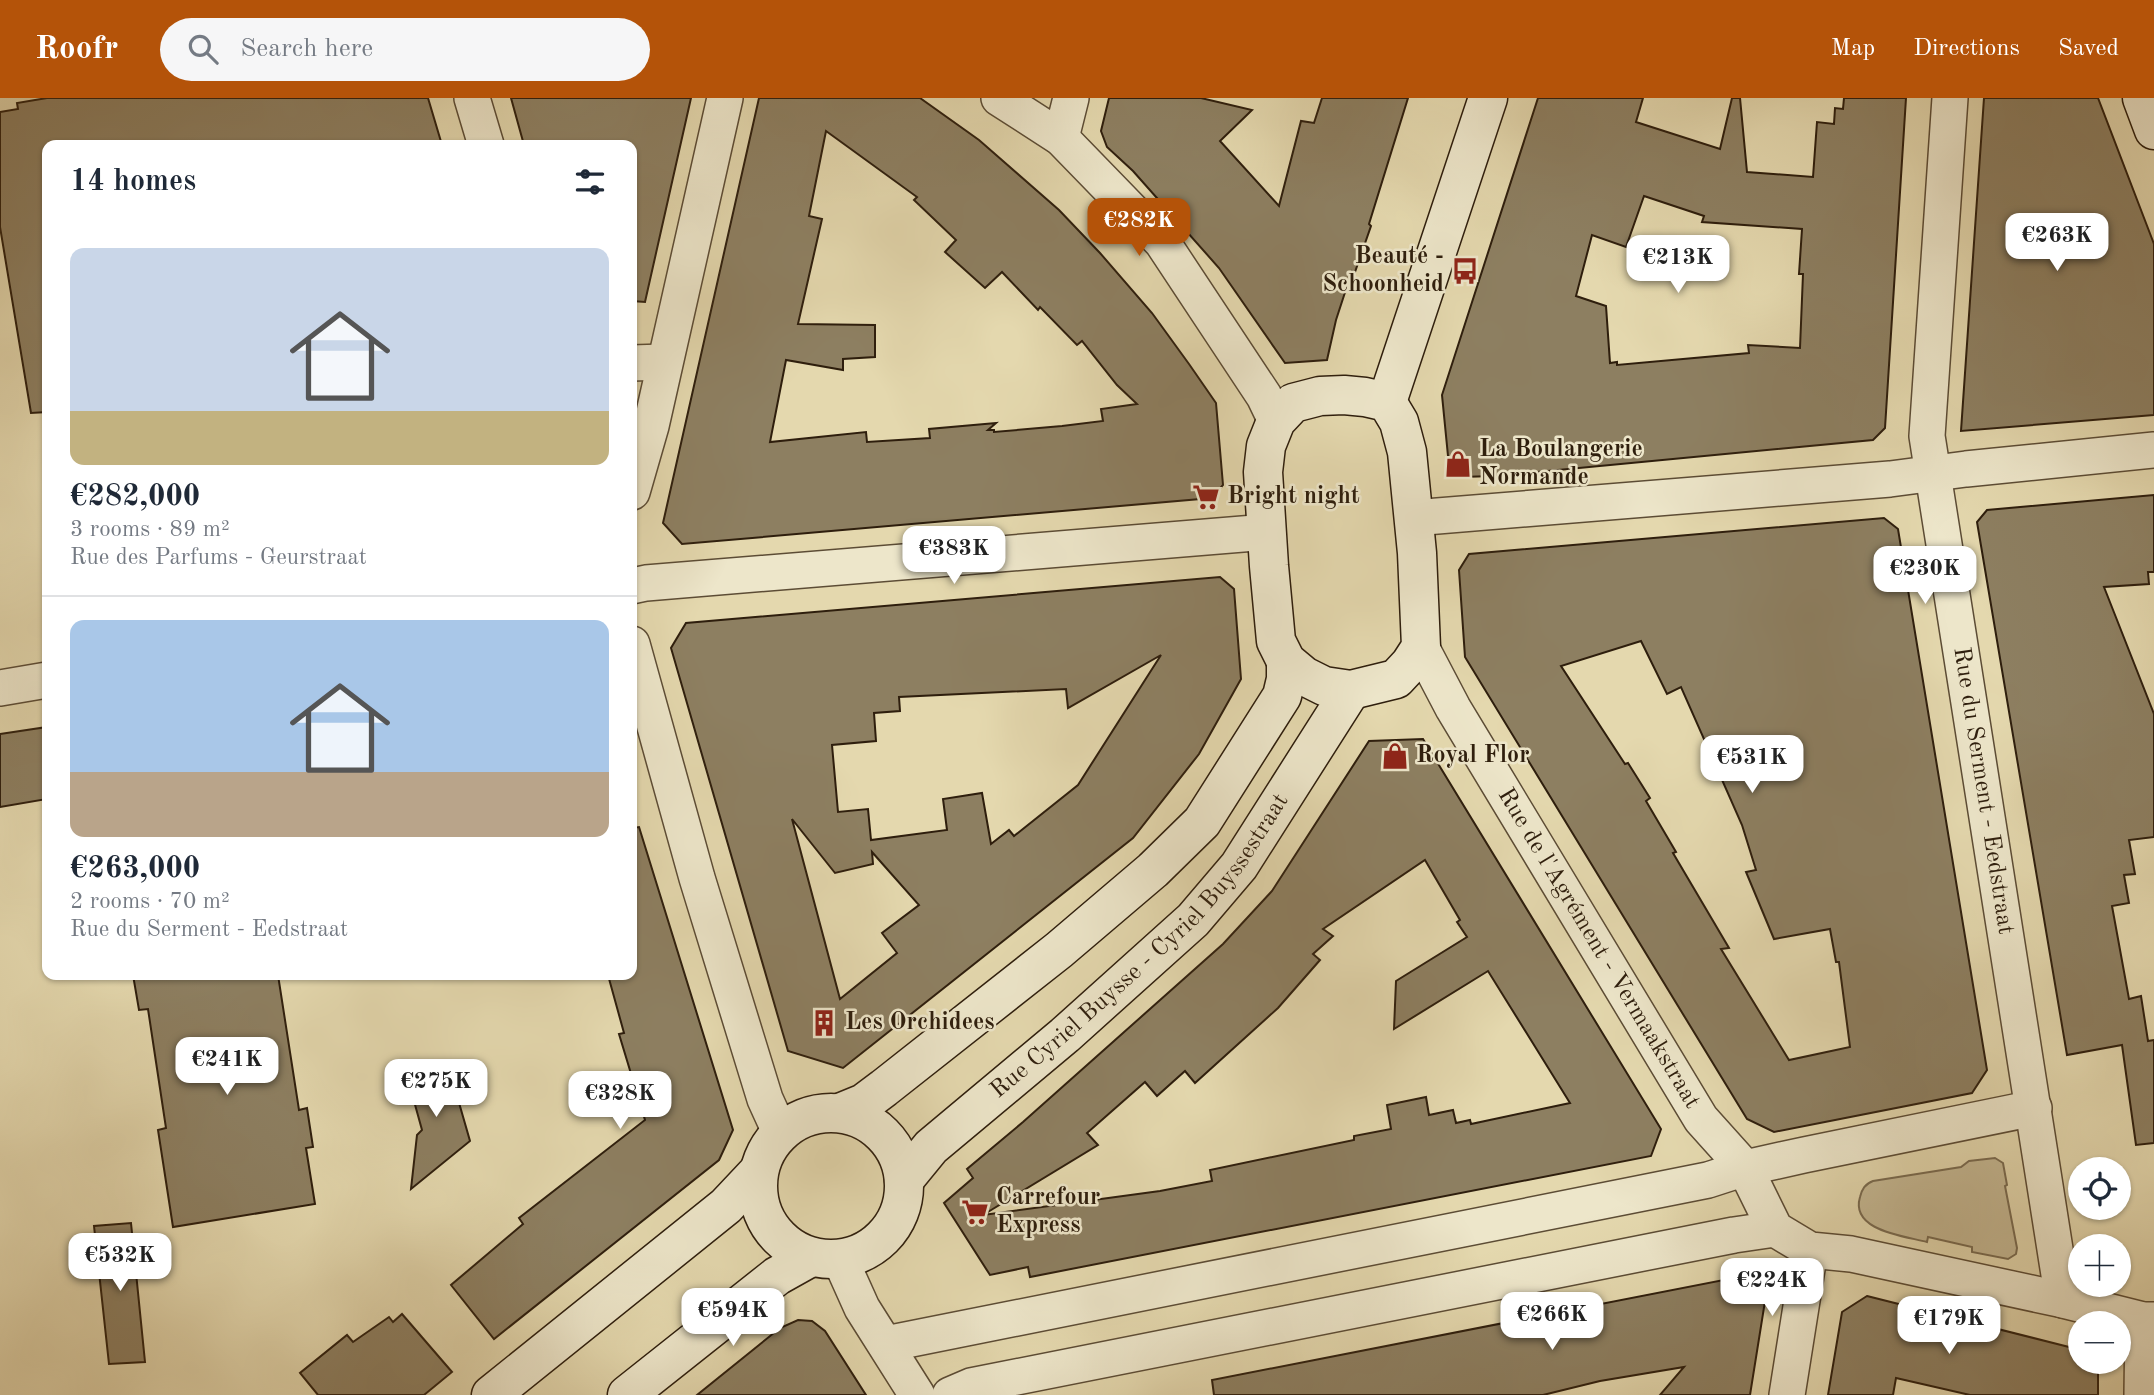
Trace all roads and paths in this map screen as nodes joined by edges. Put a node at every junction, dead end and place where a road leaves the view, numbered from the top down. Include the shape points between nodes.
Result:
1 (472, 98) edge
2 (725, 98) edge
3 (999, 98) edge
4 (1071, 98) edge
5 (1488, 98) edge
6 (1950, 98) edge
7 (2142, 98) edge
8 (2154, 130) edge
9 (1061, 138) junction
10 (485, 140) edge
11 (648, 362) edge
12 (1387, 402) junction
13 (1276, 421) junction
14 (2154, 450) edge
15 (1933, 474) junction
16 (637, 475) edge
17 (1413, 518) junction
18 (1267, 532) junction
19 (637, 585) edge
20 (1421, 647) junction
21 (1286, 661) junction
22 (637, 662) edge
23 (42, 681) edge
24 (0, 688) edge
25 (1351, 690) junction
26 (2034, 1108) junction
27 (842, 1112) junction
28 (780, 1132) junction
29 (1745, 1168) junction
30 (758, 1172) junction
31 (904, 1180) junction
32 (1775, 1229) junction
33 (1810, 1250) junction
34 (826, 1258) junction
35 (2063, 1300) junction
36 (2149, 1320) edge
37 (886, 1344) junction
38 (491, 1395) edge
39 (627, 1395) edge
40 (917, 1395) edge
41 (950, 1395) edge
42 (1787, 1395) edge
43 (2143, 1395) edge

1 - 10 street
2 - 11 street
3 - 9 street
4 - 9 street
5 - 12 street
6 - 15 street, Rue du Serment - Eedstraat via 1927,436
7 - 8 street
9 - 13 street via 1161,242 1260,389
11 - 16 street via 651,426
12 - 13 street via 1320,396 1293,403
12 - 17 street via 1399,422 1407,452
13 - 18 street via 1266,446 1263,472
14 - 15 street
15 - 17 street
15 - 26 street, Rue du Serment - Eedstraat
17 - 20 street
18 - 19 street
18 - 21 street via 1276,641
20 - 25 street via 1396,678
20 - 29 street, Rue de l'Agrément - Vermaakstraat via 1453,708 1701,1119
21 - 25 street via 1324,686
21 - 27 street, Rue Cyriel Buysse - Cyriel Buyssestraat via 1282,696 1202,822 1059,950 864,1103
22 - 28 street via 697,878 765,1099
23 - 24 street
25 - 31 street, Rue Cyriel Buysse - Cyriel Buyssestraat via 1239,866 1193,920 931,1147
26 - 29 street
26 - 35 street, Rue du Serment - Eedstraat
27 - 28 street via 798,1119
27 - 31 street via 873,1125 885,1136 901,1164
28 - 30 street via 766,1150
29 - 32 street, Rue de l'Agrément - Vermaakstraat
29 - 37 street via 1695,1183
30 - 34 street via 757,1192 772,1231 790,1247
30 - 38 street via 726,1206
31 - 34 street via 902,1203 880,1241 861,1252
32 - 33 street
32 - 41 street via 985,1384
33 - 35 street via 1851,1254
33 - 42 street
34 - 37 street
34 - 39 street via 777,1276
35 - 36 street
36 - 43 street
37 - 40 street

